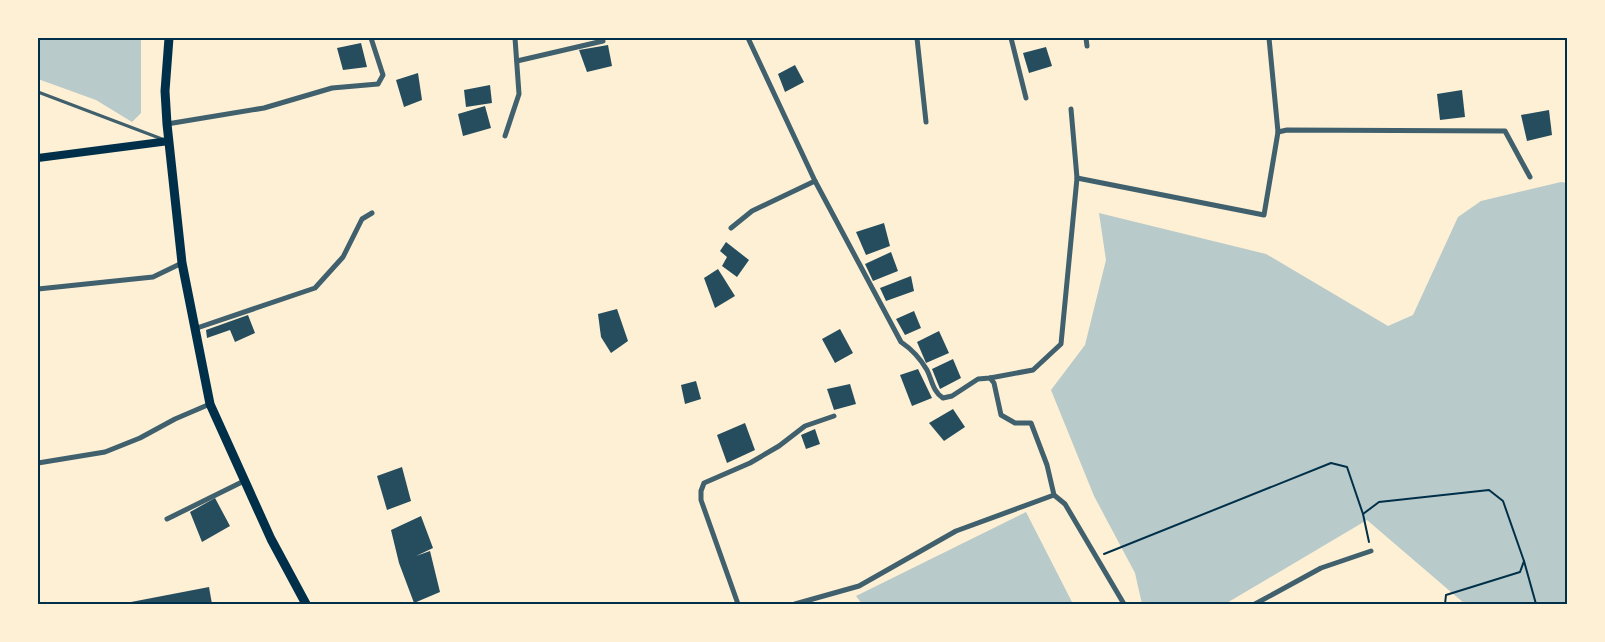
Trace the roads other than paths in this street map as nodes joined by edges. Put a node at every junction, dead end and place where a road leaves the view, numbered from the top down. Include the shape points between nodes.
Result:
1 (169, 38) edge
2 (371, 38) edge
3 (515, 38) edge
4 (748, 38) edge
5 (917, 38) edge
6 (1011, 38) edge
7 (1086, 38) edge
8 (1269, 38) edge
9 (603, 41) dead end
10 (1087, 46) dead end
11 (517, 61) junction
12 (38, 92) edge
13 (1026, 98) dead end
14 (1071, 109) dead end
15 (926, 122) dead end
16 (167, 124) junction
17 (1278, 132) junction
18 (505, 136) dead end
19 (169, 141) junction
20 (38, 158) edge
21 (1530, 177) dead end
22 (1077, 178) junction
23 (815, 181) junction
24 (372, 213) dead end
25 (731, 228) dead end
26 (182, 263) junction
27 (38, 289) edge
28 (194, 329) junction
29 (990, 378) junction
30 (210, 404) junction
31 (834, 416) dead end
32 (38, 463) edge
33 (244, 481) junction
34 (1054, 495) junction
35 (167, 519) dead end
36 (1371, 551) road end
37 (306, 604) edge
38 (738, 604) edge
39 (795, 604) edge
40 (1124, 604) edge
41 (1255, 604) edge

1 - 16 highway
2 - 16 street via 383,75 378,84 332,88 264,108
3 - 11 street
4 - 23 street
5 - 15 street
6 - 13 street
7 - 10 street
8 - 17 street
9 - 11 street
11 - 18 street via 519,94
12 - 19 lane
14 - 22 street
16 - 19 highway
17 - 21 street via 1505,131
17 - 22 street via 1264,215
19 - 20 main road
19 - 26 highway
22 - 29 street via 1061,344 1032,370
23 - 25 street via 752,211
23 - 29 street via 901,342 916,352 937,394 943,398 952,396 978,379
24 - 28 street via 362,219 343,257 315,288
26 - 27 street via 153,277
26 - 28 highway
28 - 30 highway
29 - 34 street via 1001,414 1015,423 1030,423
30 - 32 street via 105,452
30 - 33 highway
31 - 38 street via 805,426 750,463 704,483 701,500
33 - 35 street
33 - 37 highway
34 - 39 street via 956,531 859,586
34 - 40 street via 1065,504
36 - 41 street via 1322,568

